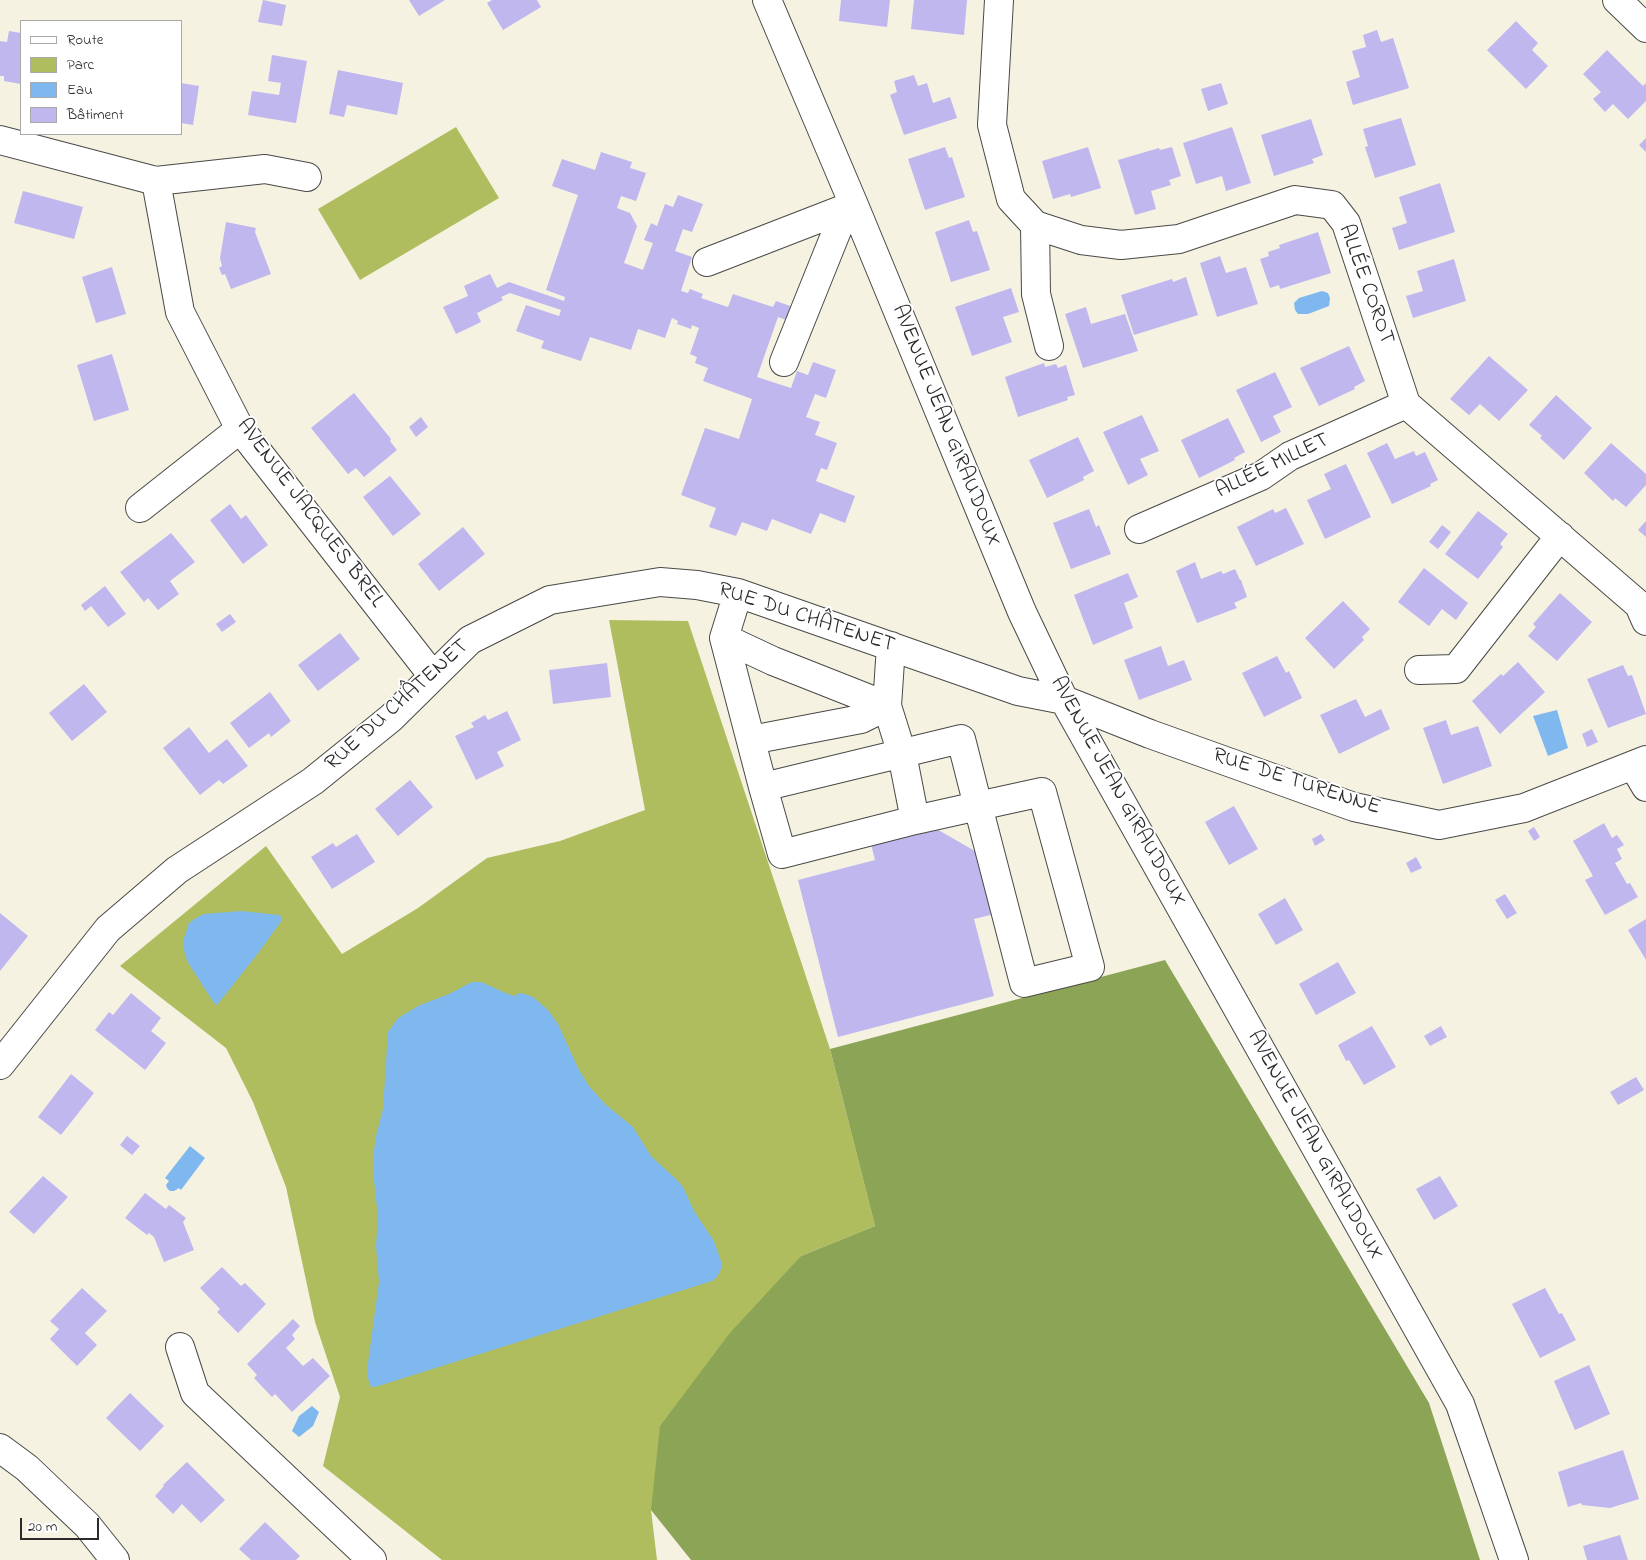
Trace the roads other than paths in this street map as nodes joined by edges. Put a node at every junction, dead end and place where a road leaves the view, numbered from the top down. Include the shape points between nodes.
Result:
1 (767, 0) edge
2 (999, 0) edge
3 (1617, 0) edge
4 (1646, 28) edge
5 (0, 140) edge
6 (307, 177) dead end
7 (156, 181) junction
8 (850, 207) junction
9 (1035, 225) junction
10 (707, 262) dead end
11 (1049, 346) dead end
12 (784, 362) dead end
13 (1406, 404) junction
14 (240, 429) junction
15 (140, 508) dead end
16 (1139, 529) dead end
17 (1560, 536) junction
18 (738, 593) junction
19 (1646, 621) edge
20 (724, 638) junction
21 (890, 646) junction
22 (1419, 670) dead end
23 (433, 676) junction
24 (1064, 700) junction
25 (887, 706) junction
26 (751, 740) junction
27 (902, 754) junction
28 (1642, 770) edge
29 (763, 787) junction
30 (978, 806) junction
31 (915, 820) junction
32 (0, 1065) edge
33 (180, 1347) dead end
34 (0, 1448) edge
35 (115, 1560) edge
36 (372, 1560) edge
37 (1514, 1560) edge

1 - 8 street, AVENUE JEAN GIRAUDOUX
2 - 9 street, ALLÉE COROT via 992,125 1011,199
3 - 4 street
5 - 7 street
6 - 7 street via 265,169
7 - 14 street, AVENUE JACQUES BREL via 180,312
8 - 10 street
8 - 12 street
8 - 24 street, AVENUE JEAN GIRAUDOUX via 1018,603
9 - 11 street via 1036,294
9 - 13 street, ALLÉE COROT via 1081,240 1122,245 1179,239 1295,200 1332,205 1346,223
13 - 16 street, ALLÉE MILLET via 1290,456 1261,476
13 - 17 street
14 - 15 street
14 - 23 street, AVENUE JACQUES BREL
17 - 19 street via 1639,605
17 - 22 street via 1456,669
18 - 20 street
18 - 21 street, RUE DU CHÂTENET
18 - 23 street, RUE DU CHÂTENET via 660,582 550,600 470,640
20 - 25 street
20 - 26 street
21 - 24 street, RUE DU CHÂTENET via 1018,691
21 - 25 street
23 - 32 street, RUE DU CHÂTENET via 391,718 313,781 177,870 108,929
24 - 28 street, RUE DE TURENNE via 1354,807 1439,824 1524,808
24 - 37 street, AVENUE JEAN GIRAUDOUX via 1460,1404
25 - 26 street via 861,718
25 - 27 street
26 - 29 street
27 - 29 street
27 - 30 street via 960,739
27 - 31 street
29 - 31 street via 782,854
30 - 30 street via 1042,792 1090,967 1024,983
30 - 31 street
33 - 36 street via 195,1393
34 - 35 street via 27,1468 87,1525

